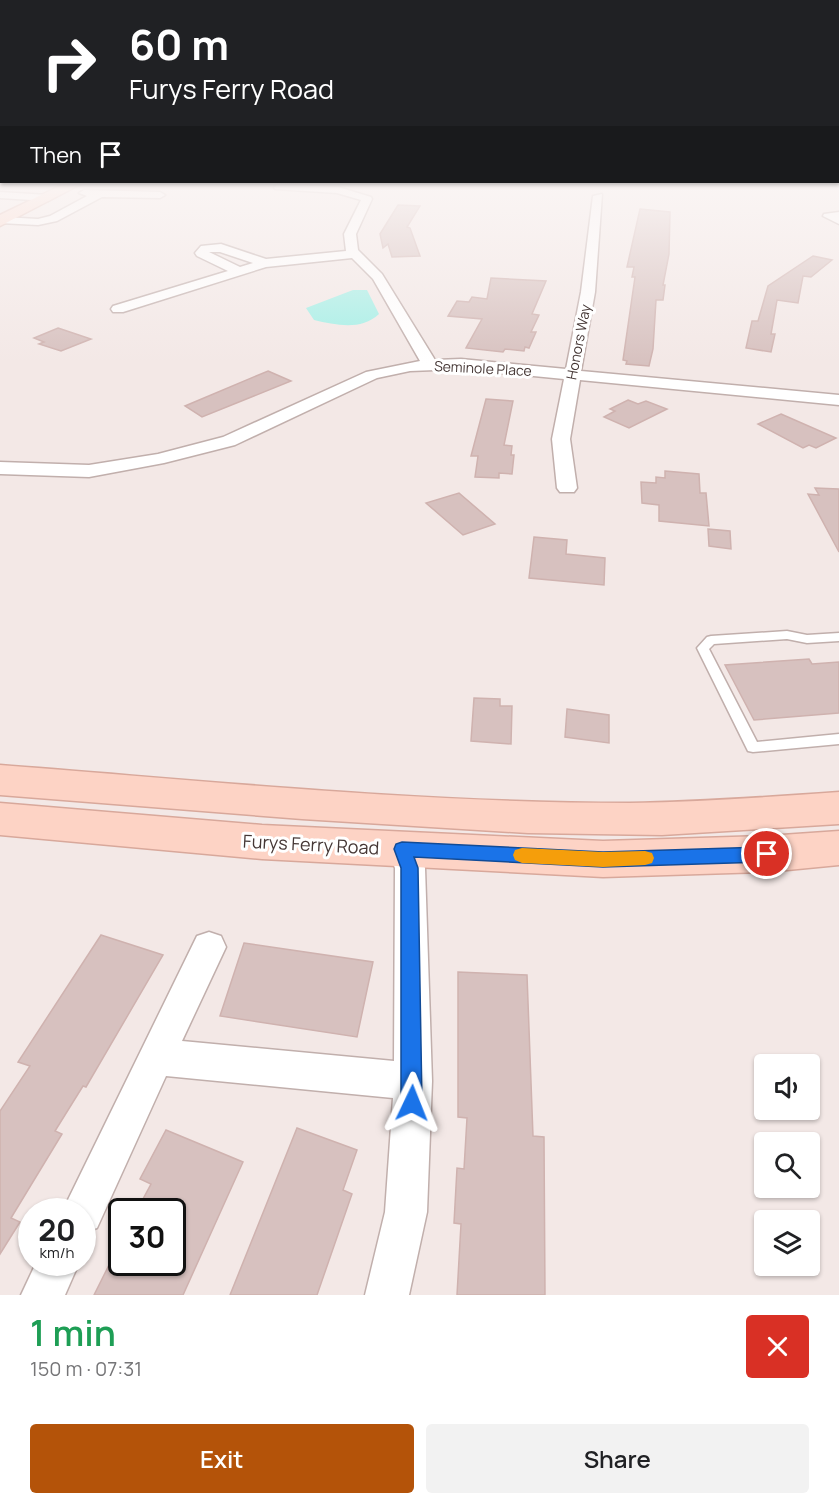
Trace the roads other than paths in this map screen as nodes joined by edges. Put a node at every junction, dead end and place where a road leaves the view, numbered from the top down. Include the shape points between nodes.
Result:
1 (351, 243) edge
2 (593, 243) edge
3 (356, 254) junction
4 (265, 263) junction
5 (239, 271) junction
6 (118, 309) dead end
7 (430, 365) junction
8 (571, 374) junction
9 (839, 400) edge
10 (0, 468) edge
11 (567, 488) dead end
12 (839, 637) edge
13 (839, 740) edge
14 (0, 780) edge
15 (839, 808) edge
16 (0, 819) edge
17 (839, 848) edge
18 (402, 849) junction
19 (209, 947) dead end
20 (157, 1057) junction
21 (413, 1081) junction
22 (89, 1198) edge
23 (52, 1276) edge
24 (43, 1295) edge
25 (387, 1295) edge

1 - 3 street
2 - 8 street, Honors Way via 588,292
3 - 4 street
3 - 7 street via 378,277
4 - 5 street
4 - 5 street via 221,248 201,253
5 - 6 street
7 - 8 street, Seminole Place
7 - 10 street, Seminole Place via 372,375 229,441 158,459 89,471
8 - 9 street, Seminole Place
8 - 11 street, Honors Way via 561,439
12 - 13 lane via 807,639 787,635 711,640 703,648 753,747
14 - 15 main road via 282,802 604,819
16 - 18 main road, Furys Ferry Road via 262,842
17 - 18 main road, Furys Ferry Road via 603,860
18 - 21 street via 410,868
19 - 20 street
20 - 21 street
20 - 22 street
21 - 25 street via 406,1212
23 - 24 street

